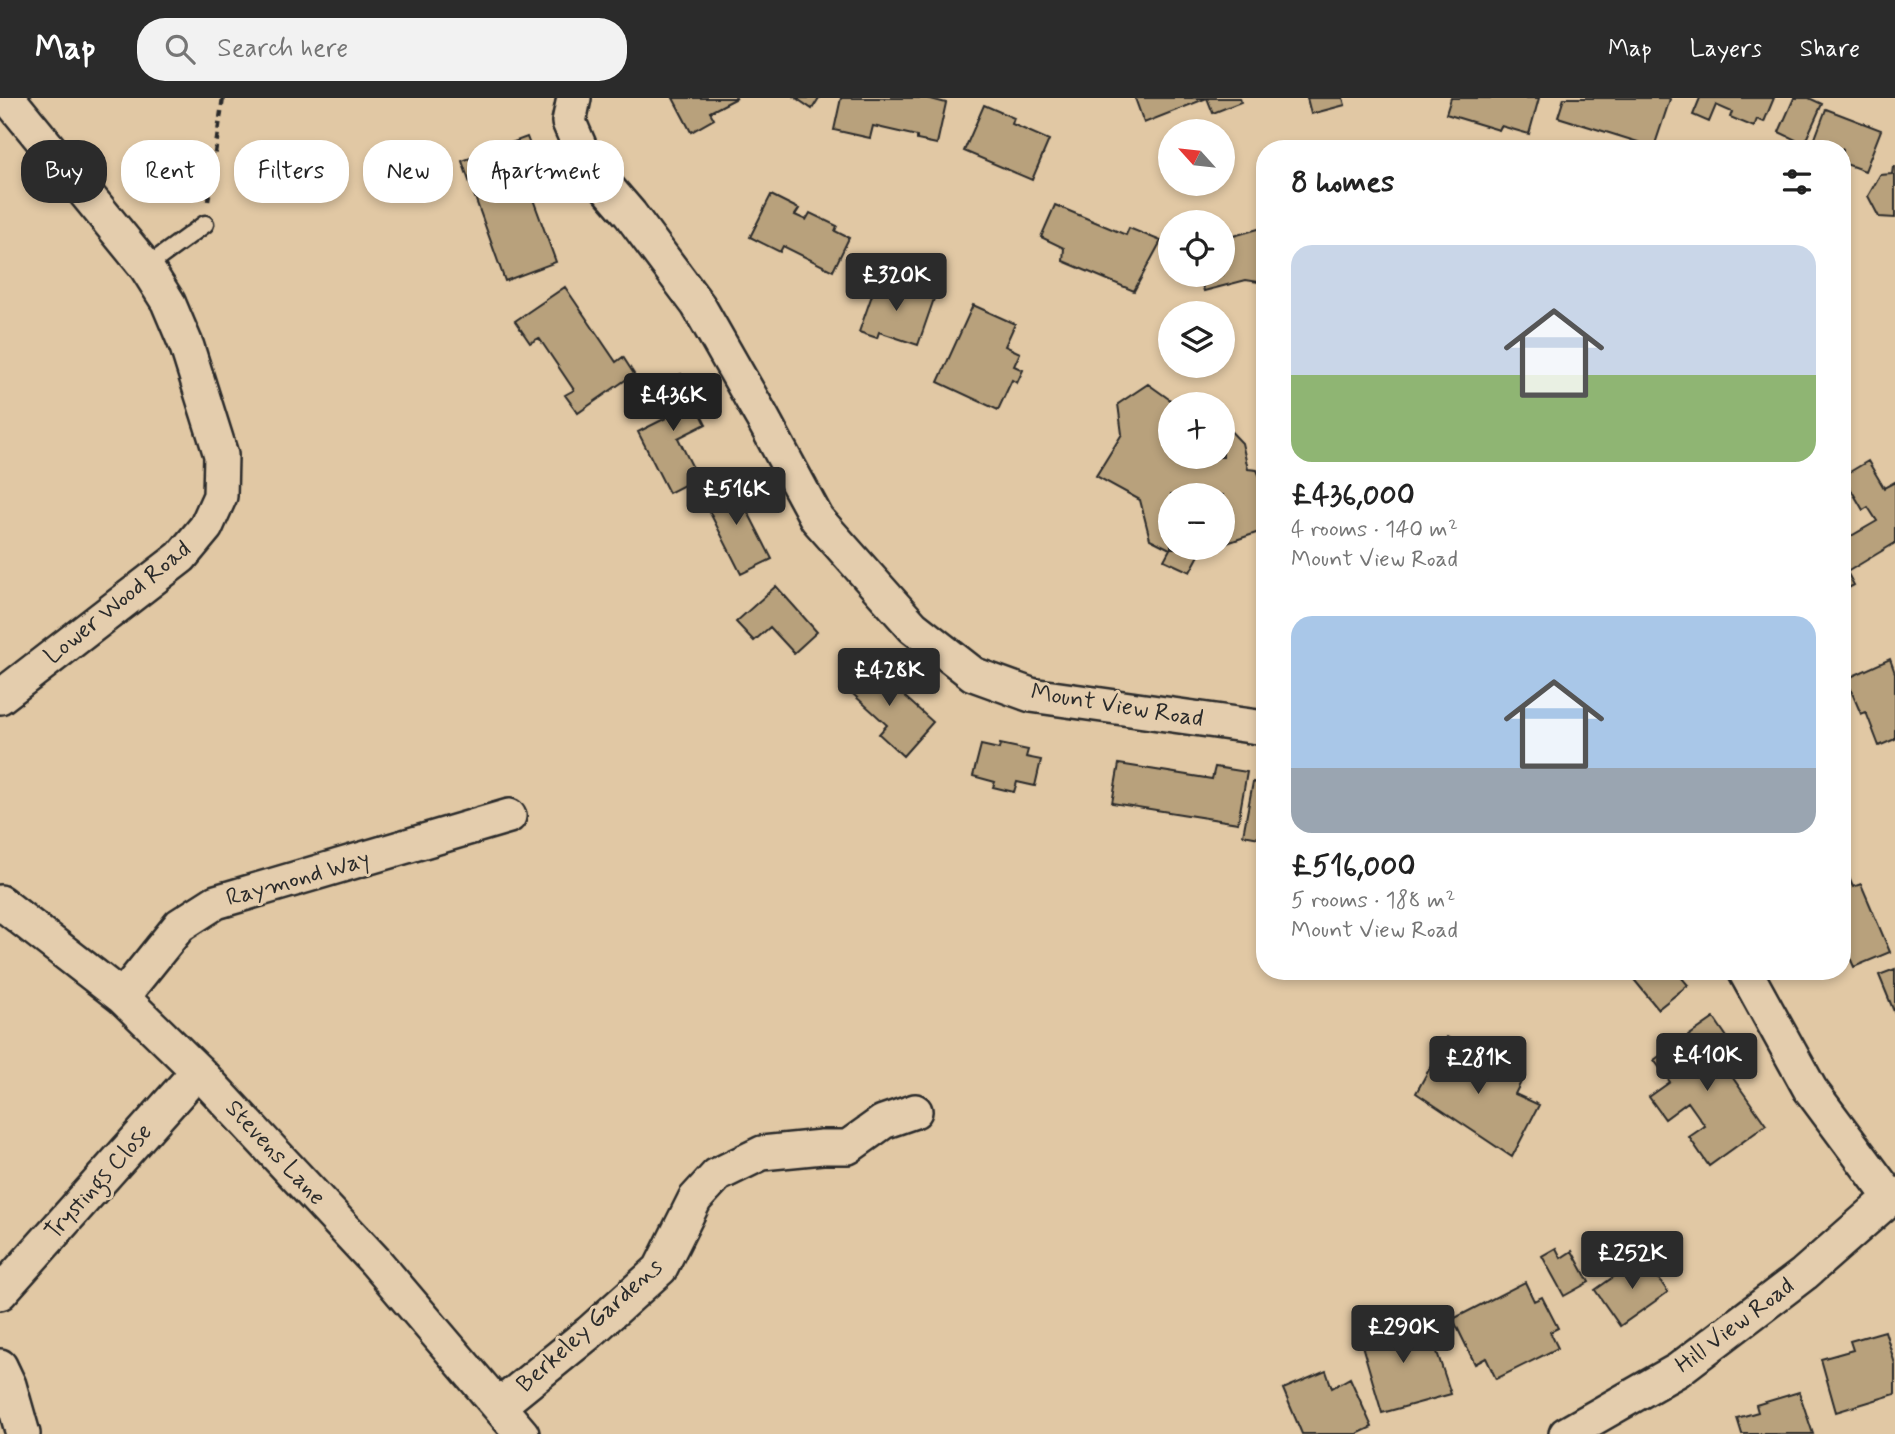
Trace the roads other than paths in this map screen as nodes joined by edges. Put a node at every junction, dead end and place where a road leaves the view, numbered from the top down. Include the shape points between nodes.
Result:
1 (8, 98) edge
2 (574, 98) edge
3 (205, 224) road end
4 (146, 267) junction
5 (0, 697) edge
6 (1256, 727) edge
7 (509, 816) dead end
8 (0, 902) edge
9 (1750, 980) edge
10 (122, 997) junction
11 (198, 1070) junction
12 (915, 1111) dead end
13 (1893, 1196) edge
14 (0, 1293) edge
15 (0, 1366) edge
16 (500, 1405) junction
17 (23, 1434) edge
18 (522, 1434) edge
19 (1566, 1434) edge

1 - 4 street, Lower Wood Road
2 - 6 street, Mount View Road via 569,122 587,164 698,305 817,519 913,627 973,674 1031,695
3 - 4 lane
4 - 5 street, Lower Wood Road via 168,302 187,347 221,455 220,496 206,527 181,556
7 - 10 street, Raymond Way via 216,902 180,925
8 - 10 street, Stevens Lane
9 - 13 street via 1810,1089
10 - 11 street, Stevens Lane
11 - 14 street, Trystings Close
11 - 16 street, Stevens Lane via 375,1261
12 - 16 street, Berkeley Gardens via 883,1122 848,1147 762,1153 717,1175 695,1199 660,1269
13 - 19 street, Hill View Road via 1804,1275 1678,1370
15 - 17 street
16 - 18 street, Stevens Lane

